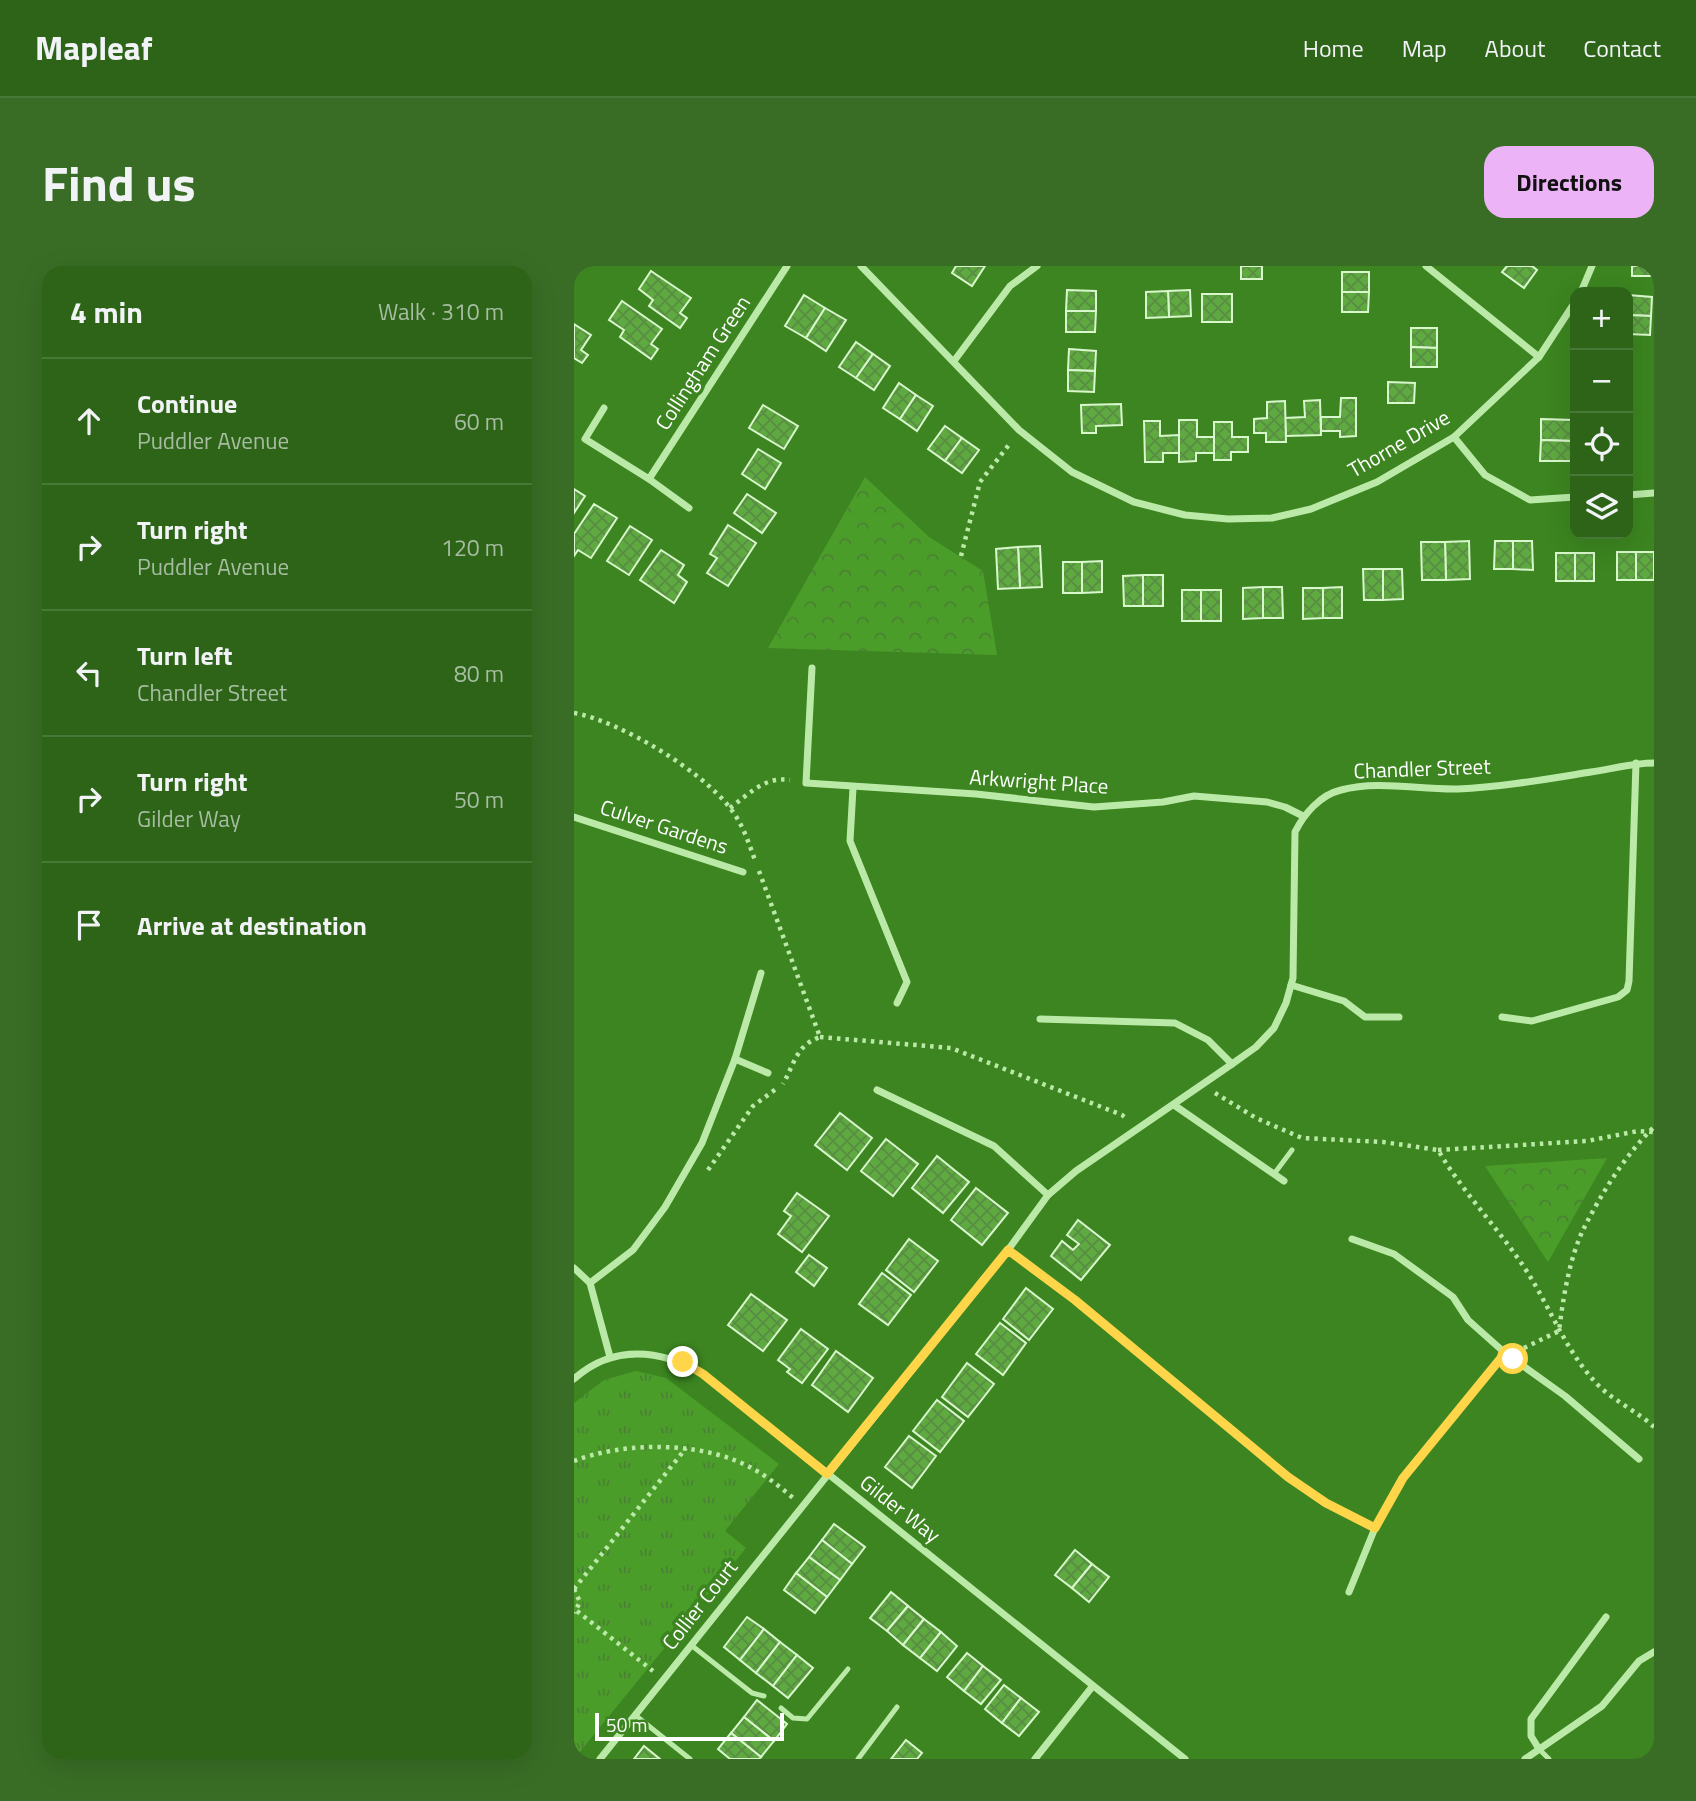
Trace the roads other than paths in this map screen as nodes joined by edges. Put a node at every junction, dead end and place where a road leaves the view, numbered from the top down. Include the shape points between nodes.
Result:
1 (787, 266) edge
2 (861, 266) edge
3 (1037, 266) edge
4 (1426, 266) edge
5 (1592, 266) edge
6 (1583, 287) edge
7 (1570, 310) edge
8 (1539, 357) junction
9 (954, 361) junction
10 (604, 408) dead end
11 (1454, 437) junction
12 (649, 479) junction
13 (1654, 493) edge
14 (1633, 495) edge
15 (1570, 497) edge
16 (689, 508) dead end
17 (812, 668) dead end
18 (1636, 763) junction
19 (1654, 763) edge
20 (853, 788) junction
21 (1303, 816) junction
22 (574, 817) edge
23 (743, 872) dead end
24 (761, 973) dead end
25 (1291, 985) junction
26 (897, 1003) dead end
27 (1398, 1017) dead end
28 (1502, 1017) dead end
29 (1040, 1018) dead end
30 (735, 1059) junction
31 (1232, 1064) junction
32 (768, 1073) dead end
33 (877, 1090) dead end
34 (1174, 1105) junction
35 (1292, 1150) dead end
36 (1274, 1174) junction
37 (1284, 1181) dead end
38 (1048, 1195) junction
39 (1352, 1239) dead end
40 (1008, 1250) junction
41 (574, 1268) edge
42 (590, 1283) junction
43 (1505, 1353) junction
44 (610, 1357) junction
45 (574, 1379) edge
46 (1639, 1459) dead end
47 (827, 1474) junction
48 (1375, 1528) junction
49 (1349, 1591) dead end
50 (1606, 1617) dead end
51 (691, 1645) junction
52 (1654, 1653) edge
53 (848, 1669) dead end
54 (1092, 1687) junction
55 (764, 1696) dead end
56 (897, 1707) dead end
57 (781, 1708) dead end
58 (635, 1715) junction
59 (1539, 1749) junction
60 (600, 1759) edge
61 (690, 1759) edge
62 (858, 1759) edge
63 (1035, 1759) edge
64 (1185, 1759) edge
65 (1525, 1759) edge
66 (1549, 1759) edge

1 - 12 street, Collingham Green
2 - 9 street, Thorne Drive
3 - 9 street via 1010,286
4 - 8 street
5 - 6 street
7 - 8 street, Thorne Drive
8 - 11 street, Thorne Drive
9 - 11 street, Thorne Drive via 1019,430 1072,472 1134,502 1185,515 1272,518 1311,509 1377,482
10 - 12 street via 585,439
11 - 15 street via 1485,475 1530,500
12 - 16 street
13 - 14 street
17 - 20 street, Arkwright Place via 806,783
18 - 19 street, Chandler Street
18 - 21 street, Chandler Street via 1458,789 1366,786 1339,790
18 - 28 street via 1627,990 1618,997 1532,1021
20 - 21 street, Arkwright Place via 976,794 1094,807 1194,796 1267,802
20 - 26 street via 850,841 907,982
21 - 25 street via 1295,832
22 - 23 street, Culver Gardens
24 - 30 street
25 - 27 street via 1344,1001 1365,1017
25 - 31 street via 1274,1028
29 - 31 street via 1175,1023 1208,1040
30 - 32 street
30 - 42 street via 702,1143 665,1207 633,1250
31 - 34 street
33 - 38 street via 993,1146
34 - 36 street
34 - 38 street
35 - 36 lane
36 - 37 street
38 - 40 street
39 - 43 street via 1394,1254 1416,1269 1453,1297 1468,1320
40 - 47 street
40 - 48 street via 1288,1477
41 - 42 street
42 - 44 street
43 - 46 street via 1565,1396
43 - 48 street via 1403,1478
44 - 45 street, Gilder Way
44 - 47 street, Gilder Way via 633,1353 683,1362
47 - 51 street, Collier Court
47 - 54 street, Gilder Way
48 - 49 street
50 - 59 street via 1531,1718 1531,1735
51 - 55 lane via 751,1693
51 - 58 street, Collier Court
52 - 59 street via 1639,1661 1602,1706
53 - 57 lane via 807,1719 793,1718
54 - 63 street
54 - 64 street, Gilder Way
56 - 62 lane
58 - 60 street, Collier Court
58 - 61 lane
59 - 65 street
59 - 66 lane

